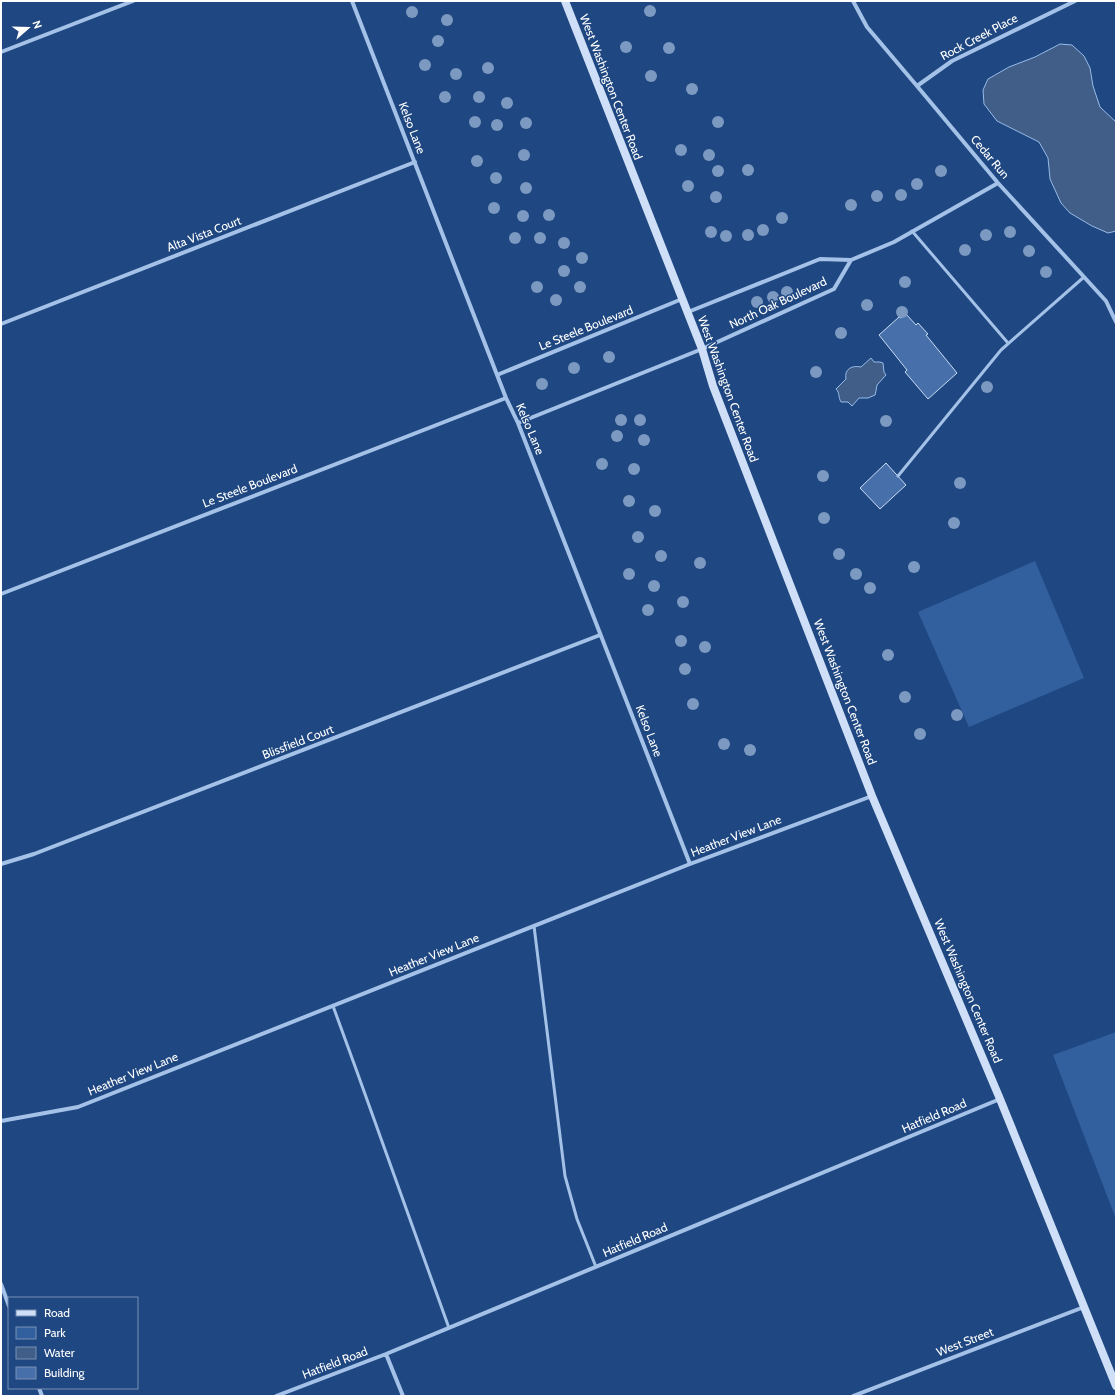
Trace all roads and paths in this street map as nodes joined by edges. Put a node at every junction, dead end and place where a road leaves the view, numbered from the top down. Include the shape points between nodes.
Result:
1 (133, 1) edge
2 (352, 1) edge
3 (565, 1) edge
4 (853, 1) edge
5 (1075, 1) edge
6 (1, 52) edge
7 (917, 86) junction
8 (415, 162) junction
9 (998, 183) junction
10 (912, 231) junction
11 (851, 260) junction
12 (1084, 277) junction
13 (682, 299) junction
14 (687, 312) junction
15 (1116, 322) edge
16 (1, 324) edge
17 (1008, 344) junction
18 (702, 349) junction
19 (497, 375) junction
20 (506, 398) junction
21 (518, 423) junction
22 (898, 476) dead end
23 (1, 594) edge
24 (600, 635) junction
25 (872, 796) junction
26 (1, 864) edge
27 (690, 864) junction
28 (534, 926) junction
29 (333, 1006) junction
30 (1000, 1099) junction
31 (1, 1121) edge
32 (596, 1267) junction
33 (1, 1284) edge
34 (8, 1303) edge
35 (1084, 1307) junction
36 (449, 1328) junction
37 (386, 1354) junction
38 (1116, 1386) edge
39 (276, 1396) edge
40 (403, 1396) edge
41 (853, 1396) edge

1 - 6 street
2 - 8 street, Kelso Lane
3 - 13 main road, West Washington Center Road
4 - 7 street, Cedar Run via 867,27
5 - 7 street, Rock Creek Place via 952,61
7 - 9 street, Cedar Run
8 - 16 street, Alta Vista Court
8 - 19 street, Kelso Lane
9 - 10 street, North Oak Boulevard
9 - 12 street, Cedar Run
10 - 11 street, North Oak Boulevard via 894,242
10 - 17 lane
11 - 14 street, North Oak Boulevard via 820,259
11 - 18 street, North Oak Boulevard via 834,290
12 - 15 street, Cedar Run via 1106,301
12 - 17 lane
13 - 14 main road, West Washington Center Road
13 - 19 street, Le Steele Boulevard
14 - 18 main road, West Washington Center Road
17 - 22 lane
18 - 21 street
18 - 25 main road, West Washington Center Road via 712,386
19 - 20 street, Kelso Lane
20 - 21 street, Kelso Lane
20 - 23 street, Le Steele Boulevard
21 - 24 street, Kelso Lane
24 - 26 street, Blissfield Court via 34,854
24 - 27 street, Kelso Lane
25 - 27 street, Heather View Lane
25 - 30 main road, West Washington Center Road
27 - 28 street, Heather View Lane
28 - 29 street, Heather View Lane
28 - 32 lane via 565,1176 577,1219
29 - 31 street, Heather View Lane via 78,1107
29 - 36 lane
30 - 32 street, Hatfield Road
30 - 35 main road, West Washington Center Road
32 - 36 street, Hatfield Road
33 - 34 street
35 - 38 main road, West Washington Center Road
35 - 41 street, West Street
36 - 37 street, Hatfield Road
37 - 39 street, Hatfield Road
37 - 40 street

